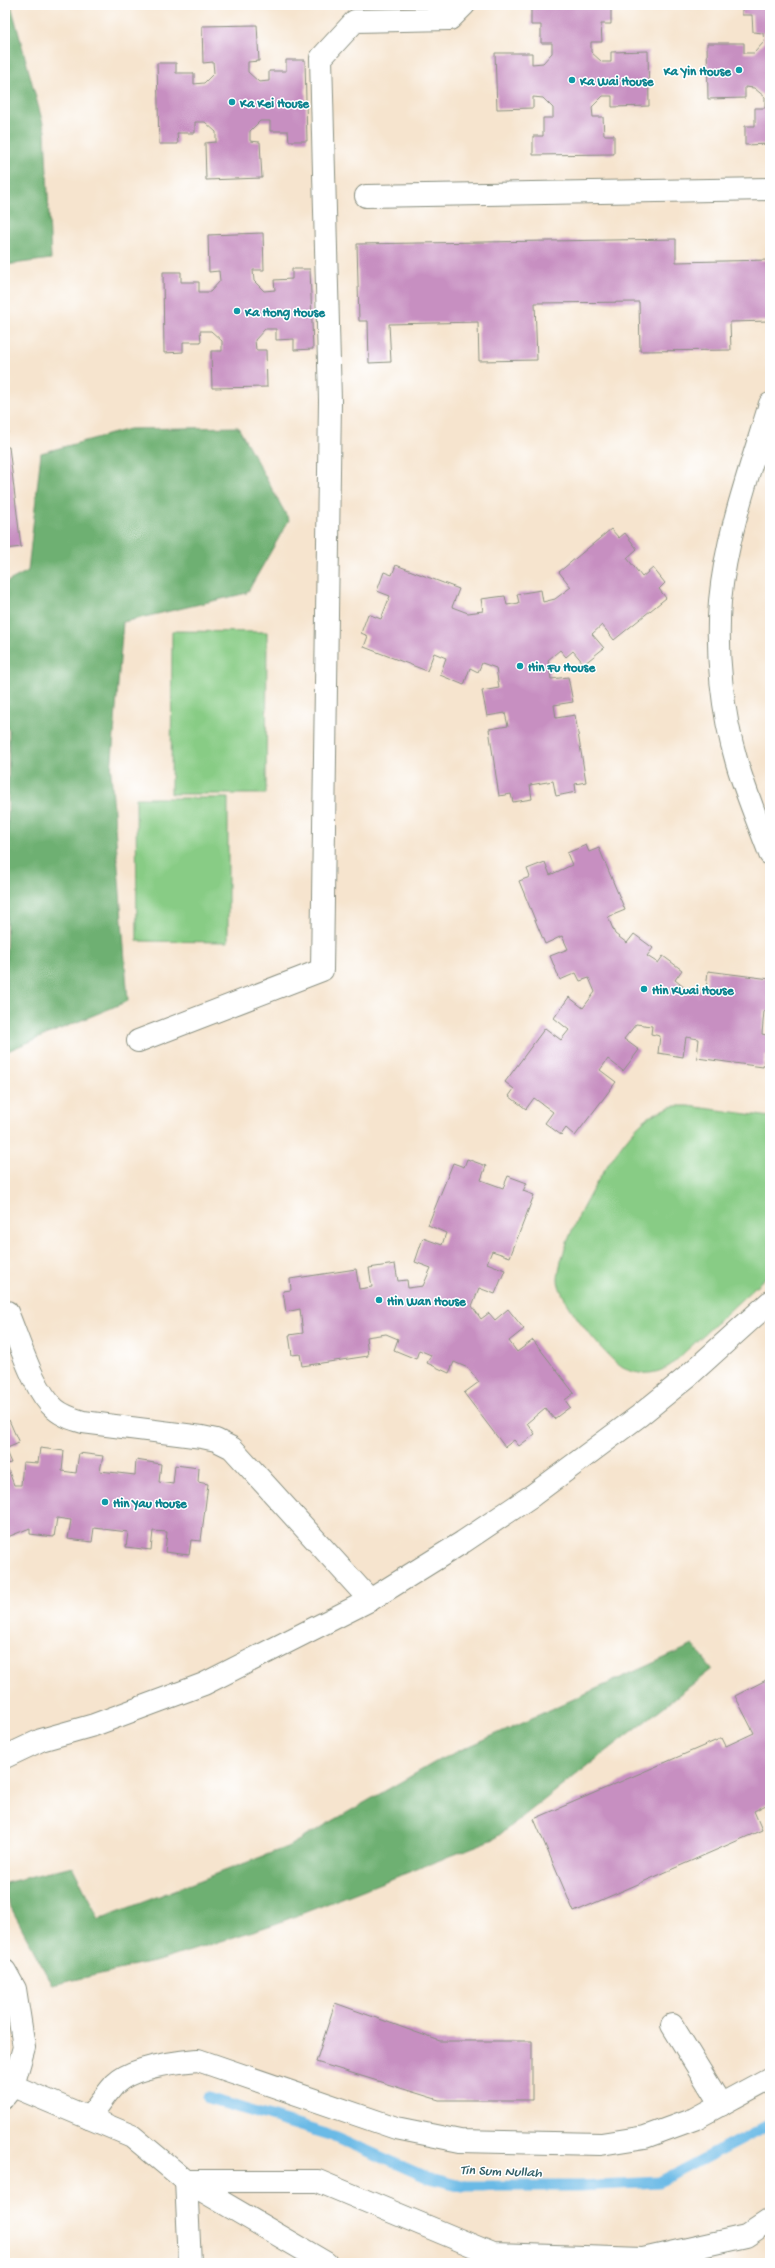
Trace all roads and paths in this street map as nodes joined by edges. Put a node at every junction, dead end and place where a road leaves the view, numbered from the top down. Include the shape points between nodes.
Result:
1 (464, 5) edge
2 (770, 189) edge
3 (366, 196) dead end
4 (770, 404) edge
5 (770, 854) edge
6 (138, 1041) dead end
7 (770, 1302) edge
8 (7, 1312) dead end
9 (370, 1600) junction
10 (5, 1756) edge
11 (5, 1971) edge
12 (672, 2025) dead end
13 (770, 2078) edge
14 (9, 2091) edge
15 (721, 2105) junction
16 (89, 2118) junction
17 (186, 2181) junction
18 (770, 2220) edge
19 (190, 2263) edge
20 (326, 2263) edge

1 - 6 street via 450,19 355,21 322,58 330,401 322,970
2 - 3 street
4 - 5 street via 733,530 720,600 719,646 725,709 737,763
7 - 9 street via 687,1377 533,1495
8 - 9 street via 40,1390 56,1410 69,1418 83,1422 202,1437 216,1440 232,1448
9 - 10 street via 204,1684 94,1726 41,1740
11 - 14 street via 15,1989 24,2047
12 - 15 street
13 - 15 street
14 - 16 street
15 - 16 street via 694,2119 645,2137 601,2144 460,2141 396,2128 198,2060 170,2063 132,2074 116,2082
16 - 17 street via 132,2136
17 - 18 street via 318,2181 493,2254 643,2259 746,2236
17 - 19 street
17 - 20 street

